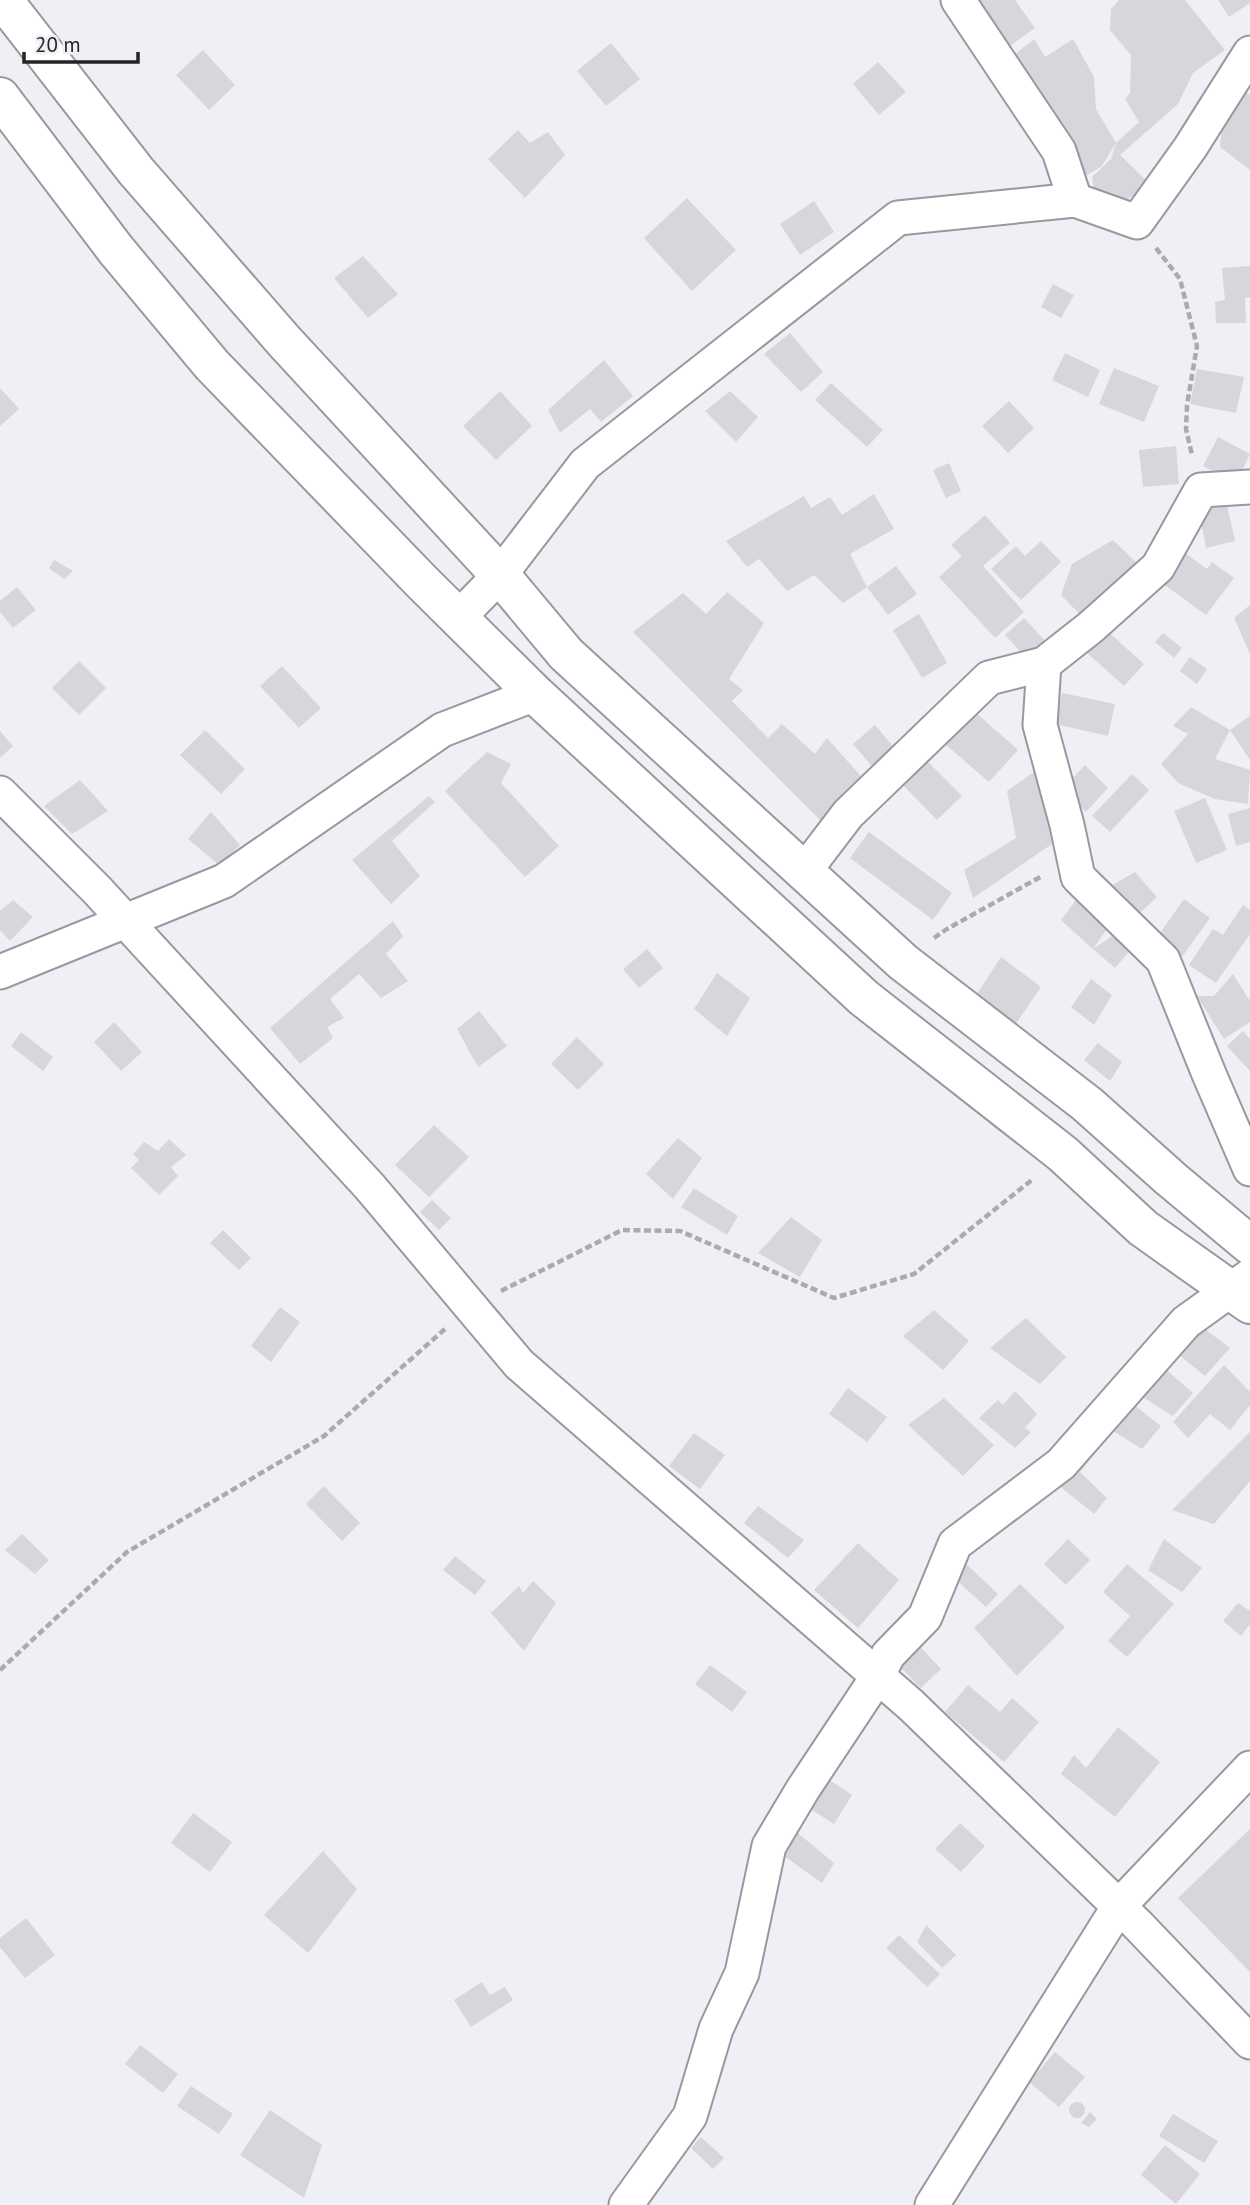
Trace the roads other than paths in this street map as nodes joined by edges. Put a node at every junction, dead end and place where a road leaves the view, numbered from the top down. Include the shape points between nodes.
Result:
1 (3, 0) edge
2 (958, 0) edge
3 (1250, 53) edge
4 (0, 97) edge
5 (1075, 200) junction
6 (1250, 487) edge
7 (500, 575) junction
8 (458, 618) junction
9 (1044, 664) junction
10 (535, 694) junction
11 (0, 793) edge
12 (803, 873) junction
13 (125, 920) junction
14 (0, 972) edge
15 (1250, 1169) edge
16 (1250, 1245) edge
17 (1243, 1290) edge
18 (878, 1676) junction
19 (1250, 1768) edge
20 (1119, 1906) junction
21 (1250, 2042) edge
22 (626, 2205) edge
23 (932, 2205) edge

1 - 7 main road via 145,181 284,341
2 - 5 street via 1059,151
3 - 5 street via 1137,222
4 - 8 main road via 116,250 212,365
5 - 7 street via 898,218 585,464
6 - 9 street via 1201,490 1158,567
7 - 8 street
7 - 12 main road via 566,654
8 - 10 main road
9 - 12 street via 989,678 848,814
9 - 15 street via 1040,725 1077,877 1163,960
10 - 13 street via 442,730 224,881
10 - 17 main road via 864,998 1063,1154 1143,1228
11 - 13 street
12 - 16 main road via 903,962 1087,1104
13 - 14 street
13 - 18 street via 370,1187 519,1364
17 - 18 street via 1186,1322 1061,1464 956,1544 925,1617 888,1655
18 - 20 street
18 - 22 street via 769,1846 742,1973 716,2029 690,2116
19 - 20 street
20 - 21 street
20 - 23 street

